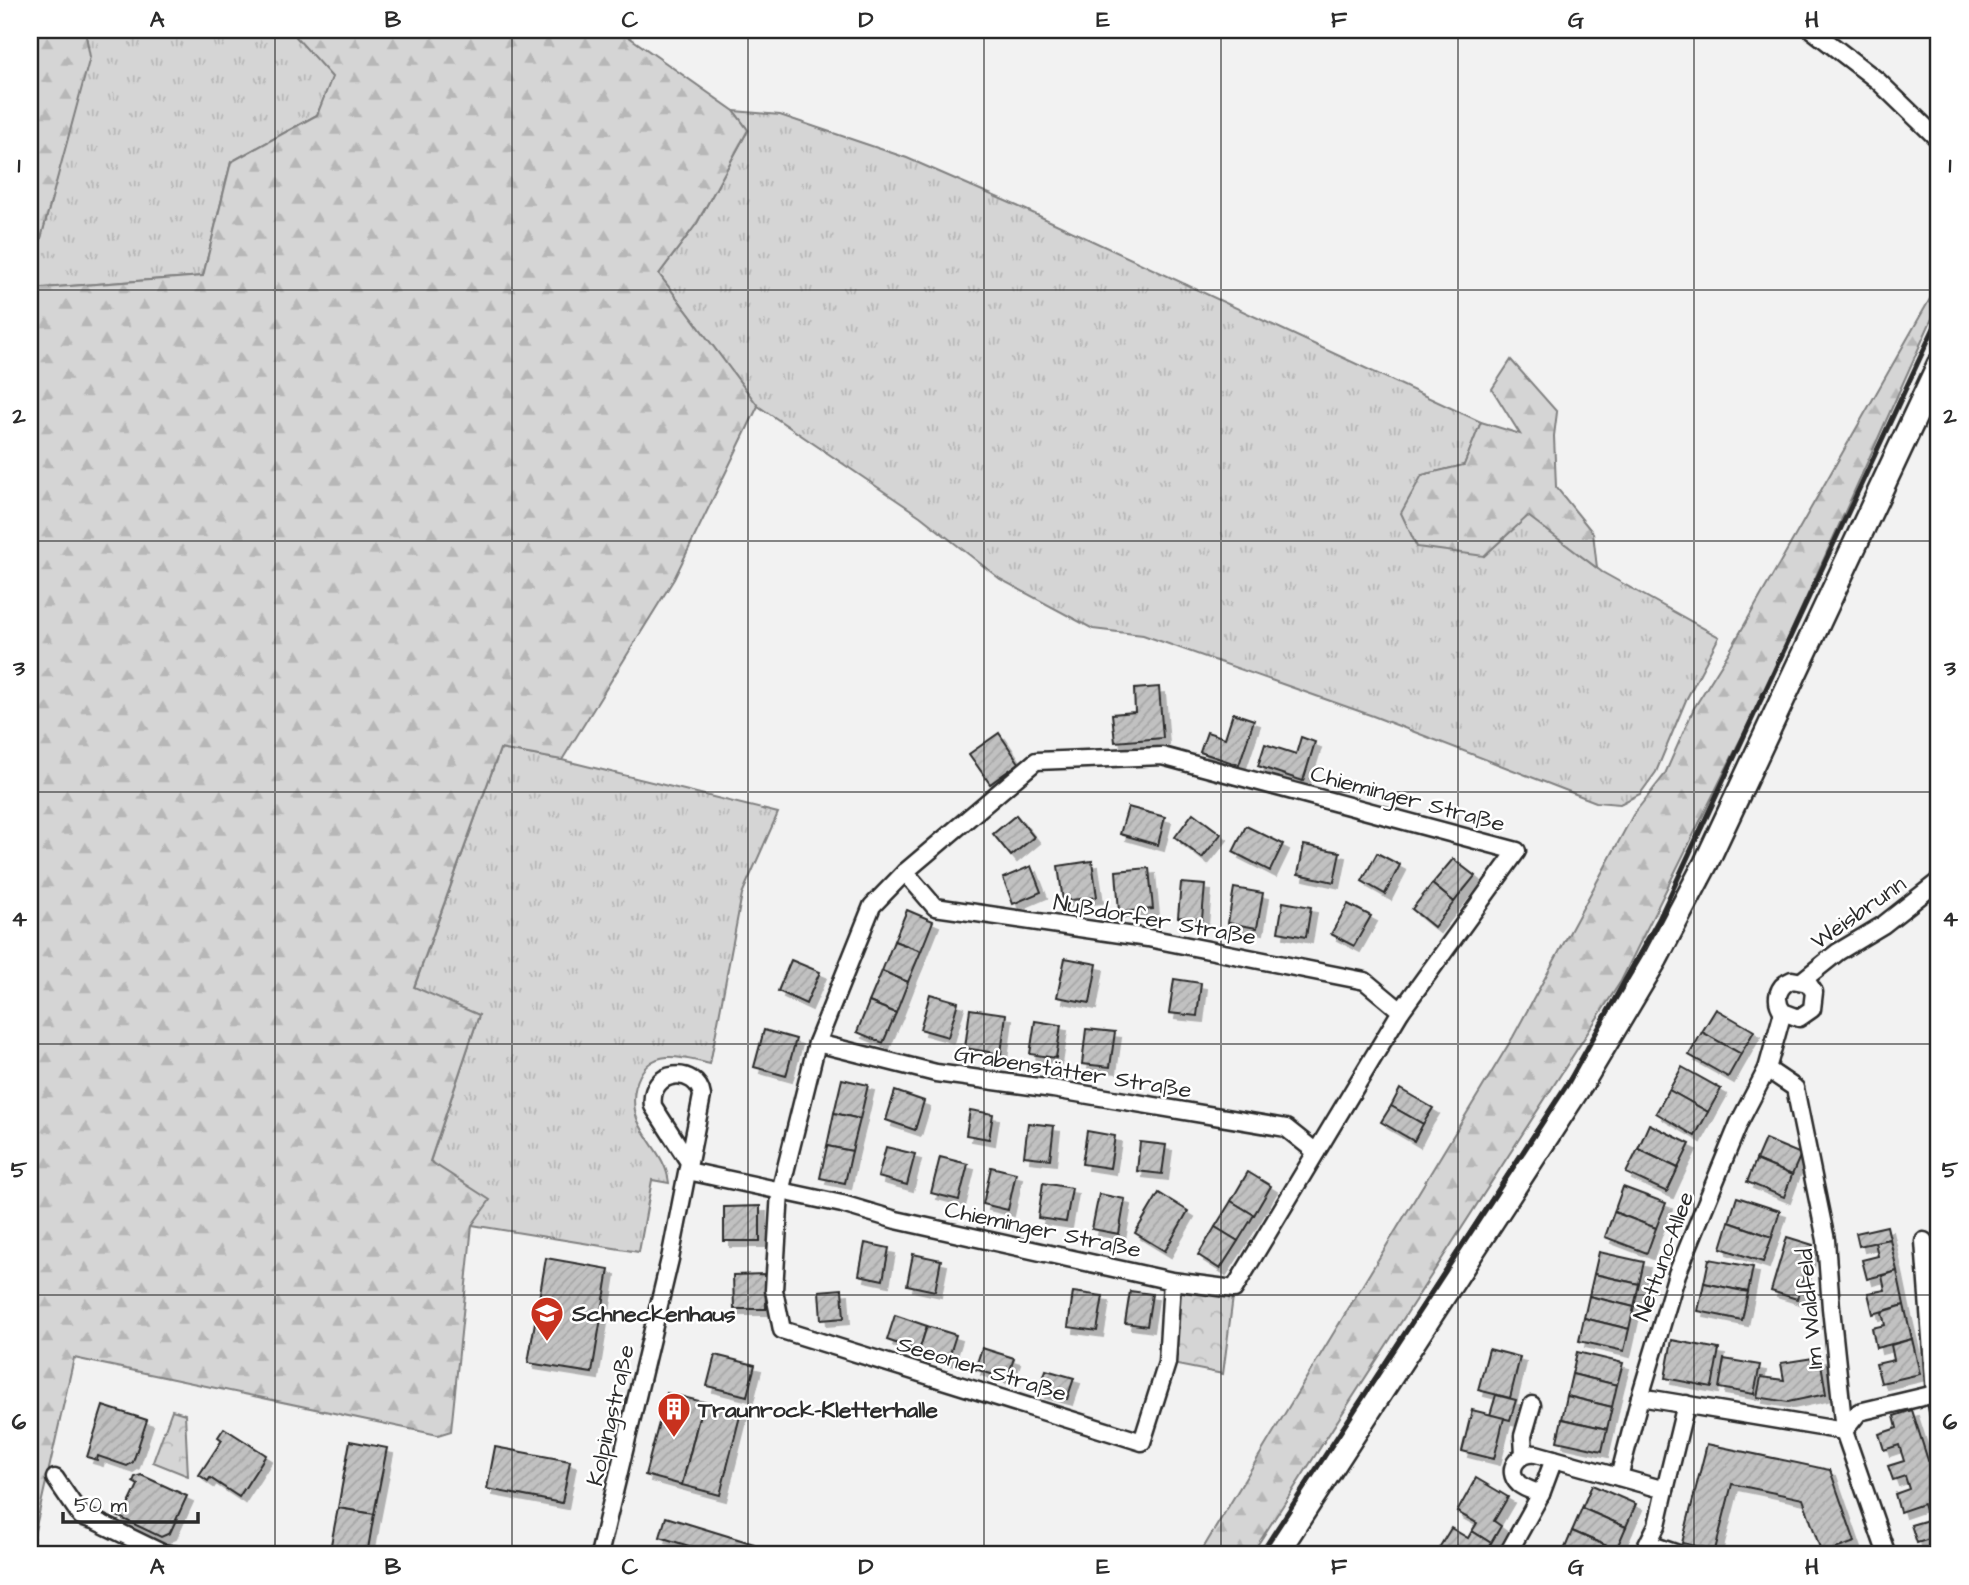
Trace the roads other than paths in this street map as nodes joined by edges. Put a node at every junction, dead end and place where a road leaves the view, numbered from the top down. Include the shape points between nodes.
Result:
1 (1812, 30) edge
2 (1939, 140) edge
3 (1939, 365) edge
4 (905, 872) junction
5 (1939, 881) edge
6 (1803, 980) junction
7 (1401, 1011) junction
8 (1783, 1012) junction
9 (817, 1043) junction
10 (1768, 1069) junction
11 (1316, 1152) junction
12 (689, 1167) junction
13 (780, 1192) junction
14 (1924, 1241) dead end
15 (1172, 1281) junction
16 (1937, 1394) edge
17 (1640, 1397) junction
18 (1686, 1404) junction
19 (1532, 1405) dead end
20 (1939, 1414) edge
21 (1844, 1431) junction
22 (1524, 1454) junction
23 (1554, 1459) junction
24 (55, 1478) dead end
25 (1619, 1478) junction
26 (1665, 1490) junction
27 (1541, 1494) junction
28 (1646, 1549) edge
29 (175, 1555) edge
30 (599, 1555) edge
31 (1275, 1555) edge
32 (1507, 1555) edge
33 (1681, 1555) edge
34 (1886, 1555) edge

1 - 2 street via 1878,80
3 - 31 street via 1706,863 1635,995
4 - 7 street, Nußdorfer Straße via 935,907 1148,938 1364,981
4 - 7 street, Chieminger Straße via 1036,761 1162,756 1517,850
4 - 9 street, Chieminger Straße via 872,906
5 - 6 street, Weisbrunn
6 - 8 street, Nettuno-Allee via 1786,982 1778,992
6 - 8 street via 1814,992 1812,1009 1799,1018
7 - 11 street, Chieminger Straße
8 - 10 street, Nettuno-Allee
9 - 11 street, Grabenstätter Straße via 936,1073 1286,1128
9 - 13 street, Chieminger Straße
10 - 17 street, Nettuno-Allee via 1739,1123 1677,1274
10 - 21 street, Im Waldfeld via 1795,1088 1826,1240
11 - 15 street, Chieminger Straße via 1234,1289
12 - 12 street, Kolpingstraße via 653,1106 654,1088 669,1076 680,1075 701,1088
12 - 13 street, Chieminger Straße
12 - 30 street, Kolpingstraße
13 - 15 street, Chieminger Straße
13 - 15 street, Seeoner Straße via 774,1290 782,1330 1142,1442 1167,1363
14 - 16 street
16 - 20 street
16 - 21 street via 1859,1412
17 - 18 street
17 - 25 street, Nettuno-Allee
18 - 21 street
18 - 26 street
19 - 22 street via 1522,1436
21 - 34 street, Im Waldfeld
22 - 23 street
22 - 27 street via 1515,1462 1514,1474 1520,1484
23 - 25 street
23 - 27 street
24 - 29 street via 81,1516
25 - 26 street
26 - 28 street
27 - 32 street
28 - 33 street

